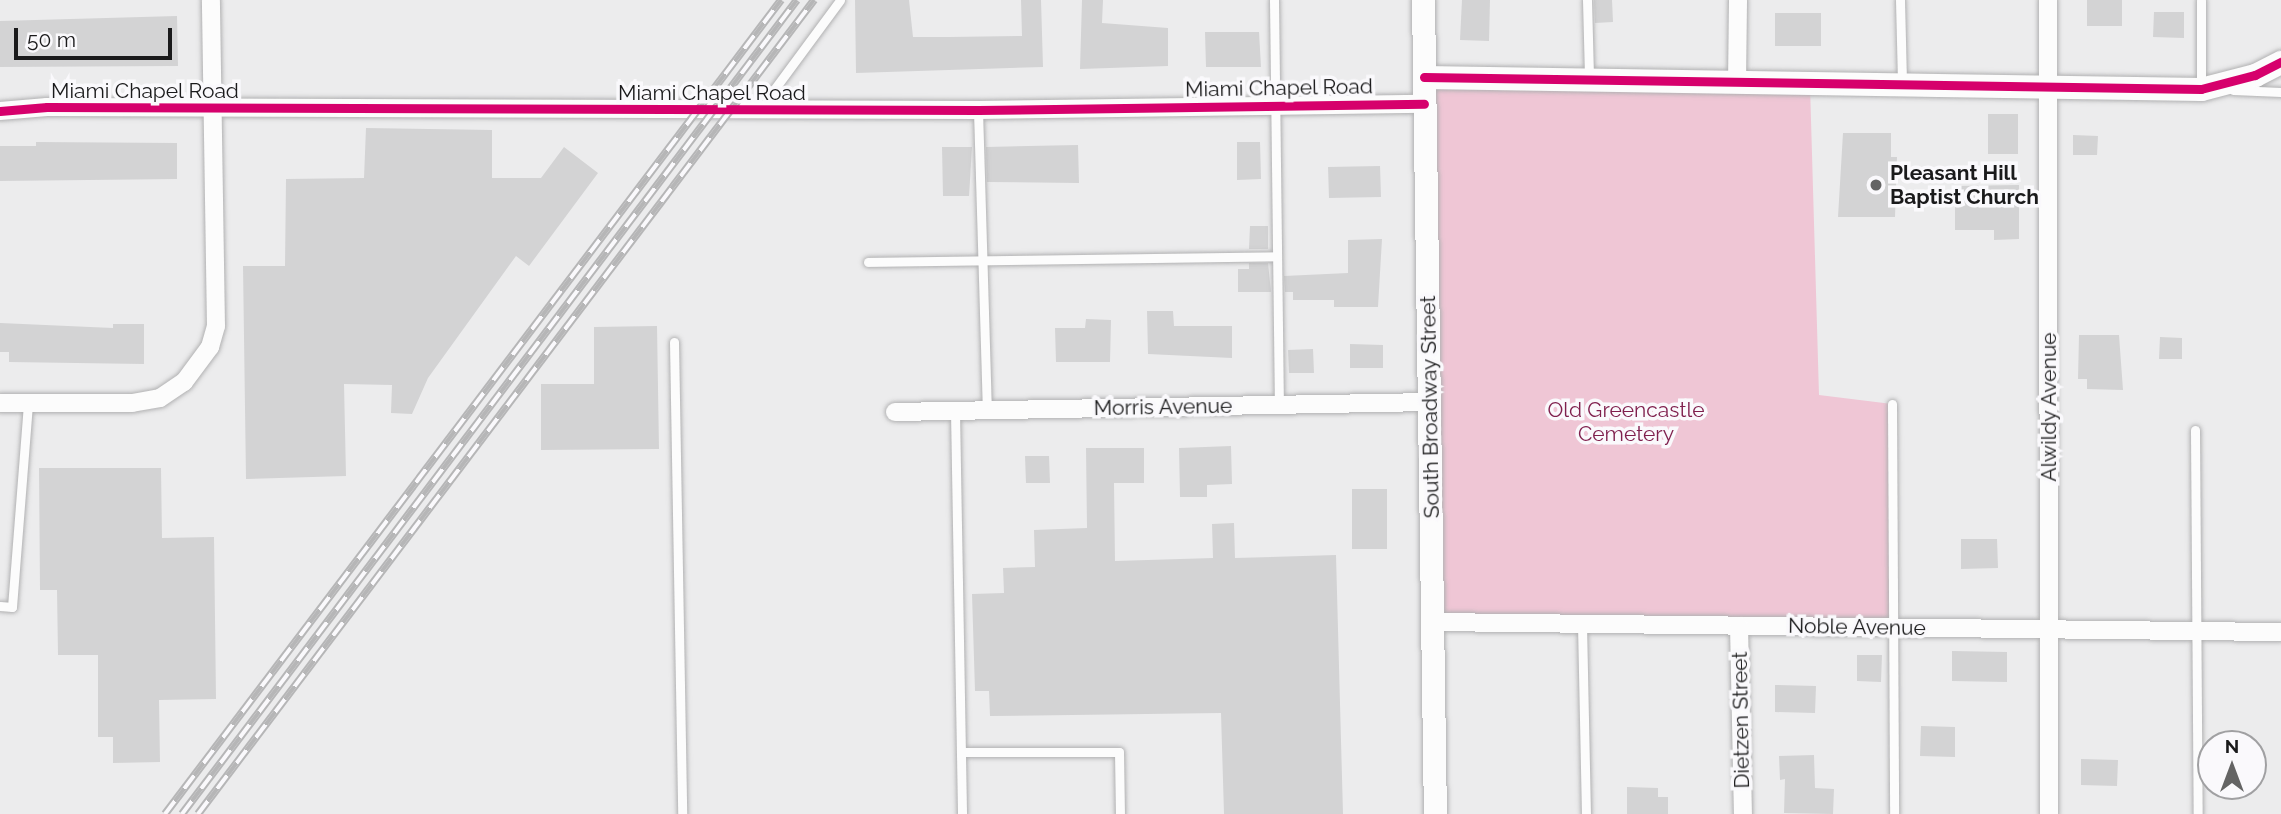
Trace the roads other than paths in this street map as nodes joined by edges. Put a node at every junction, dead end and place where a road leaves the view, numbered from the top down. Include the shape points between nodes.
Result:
1 (211, 0) edge
2 (840, 0) edge
3 (1274, 0) edge
4 (1423, 0) edge
5 (1587, 0) edge
6 (1738, 0) edge
7 (1900, 0) edge
8 (2048, 0) edge
9 (2201, 0) edge
10 (2281, 62) edge
11 (1424, 78) junction
12 (1589, 82) junction
13 (1737, 83) junction
14 (1903, 88) junction
15 (2201, 89) junction
16 (2048, 90) junction
17 (2281, 92) edge
18 (1424, 104) junction
19 (1276, 106) junction
20 (212, 108) junction
21 (978, 110) junction
22 (0, 111) edge
23 (764, 111) junction
24 (1278, 256) junction
25 (981, 260) junction
26 (868, 262) dead end
27 (674, 342) dead end
28 (1431, 402) junction
29 (0, 403) edge
30 (28, 403) junction
31 (1892, 404) dead end
32 (1279, 405) junction
33 (955, 411) junction
34 (987, 411) junction
35 (895, 412) dead end
36 (2195, 430) dead end
37 (0, 606) edge
38 (1433, 622) junction
39 (1582, 624) junction
40 (1739, 626) junction
41 (1894, 627) junction
42 (2050, 628) junction
43 (2199, 631) junction
44 (2281, 632) edge
45 (961, 752) junction
46 (682, 814) edge
47 (962, 814) edge
48 (1120, 814) edge
49 (1435, 814) edge
50 (1586, 814) edge
51 (1743, 814) edge
52 (1894, 814) edge
53 (2049, 814) edge
54 (2198, 814) edge

1 - 20 street
2 - 23 lane via 773,91
3 - 19 lane
4 - 11 street, South Broadway Street
5 - 12 lane
6 - 13 street
7 - 14 lane
8 - 16 street, Alwildy Avenue
9 - 15 lane
10 - 15 street via 2255,75
11 - 12 street
11 - 18 street, South Broadway Street
12 - 13 street
13 - 14 street
14 - 16 street
15 - 16 street
15 - 17 lane
16 - 42 street, Alwildy Avenue
18 - 19 street, Miami Chapel Road
18 - 28 street, South Broadway Street
19 - 21 street, Miami Chapel Road
19 - 24 lane
20 - 22 street, Miami Chapel Road
20 - 23 street, Miami Chapel Road
20 - 30 street via 216,326 210,347 184,382 167,395 132,403
21 - 23 street, Miami Chapel Road
21 - 25 lane
24 - 25 lane
24 - 32 lane
25 - 26 lane
25 - 34 lane
27 - 46 lane
28 - 32 street, Morris Avenue
28 - 38 street, South Broadway Street
29 - 30 street
30 - 37 lane via 12,607
31 - 41 lane
32 - 34 street, Morris Avenue
33 - 34 street, Morris Avenue
33 - 35 street, Morris Avenue
33 - 45 lane
36 - 43 lane
38 - 39 street, Noble Avenue
38 - 49 street, South Broadway Street
39 - 40 street, Noble Avenue
39 - 50 lane
40 - 41 street, Noble Avenue
40 - 51 street, Dietzen Street
41 - 42 street, Noble Avenue
41 - 52 lane
42 - 43 street, Noble Avenue
42 - 53 street, Alwildy Avenue
43 - 44 street, Noble Avenue
43 - 54 lane
45 - 47 lane
45 - 48 lane via 1119,752

